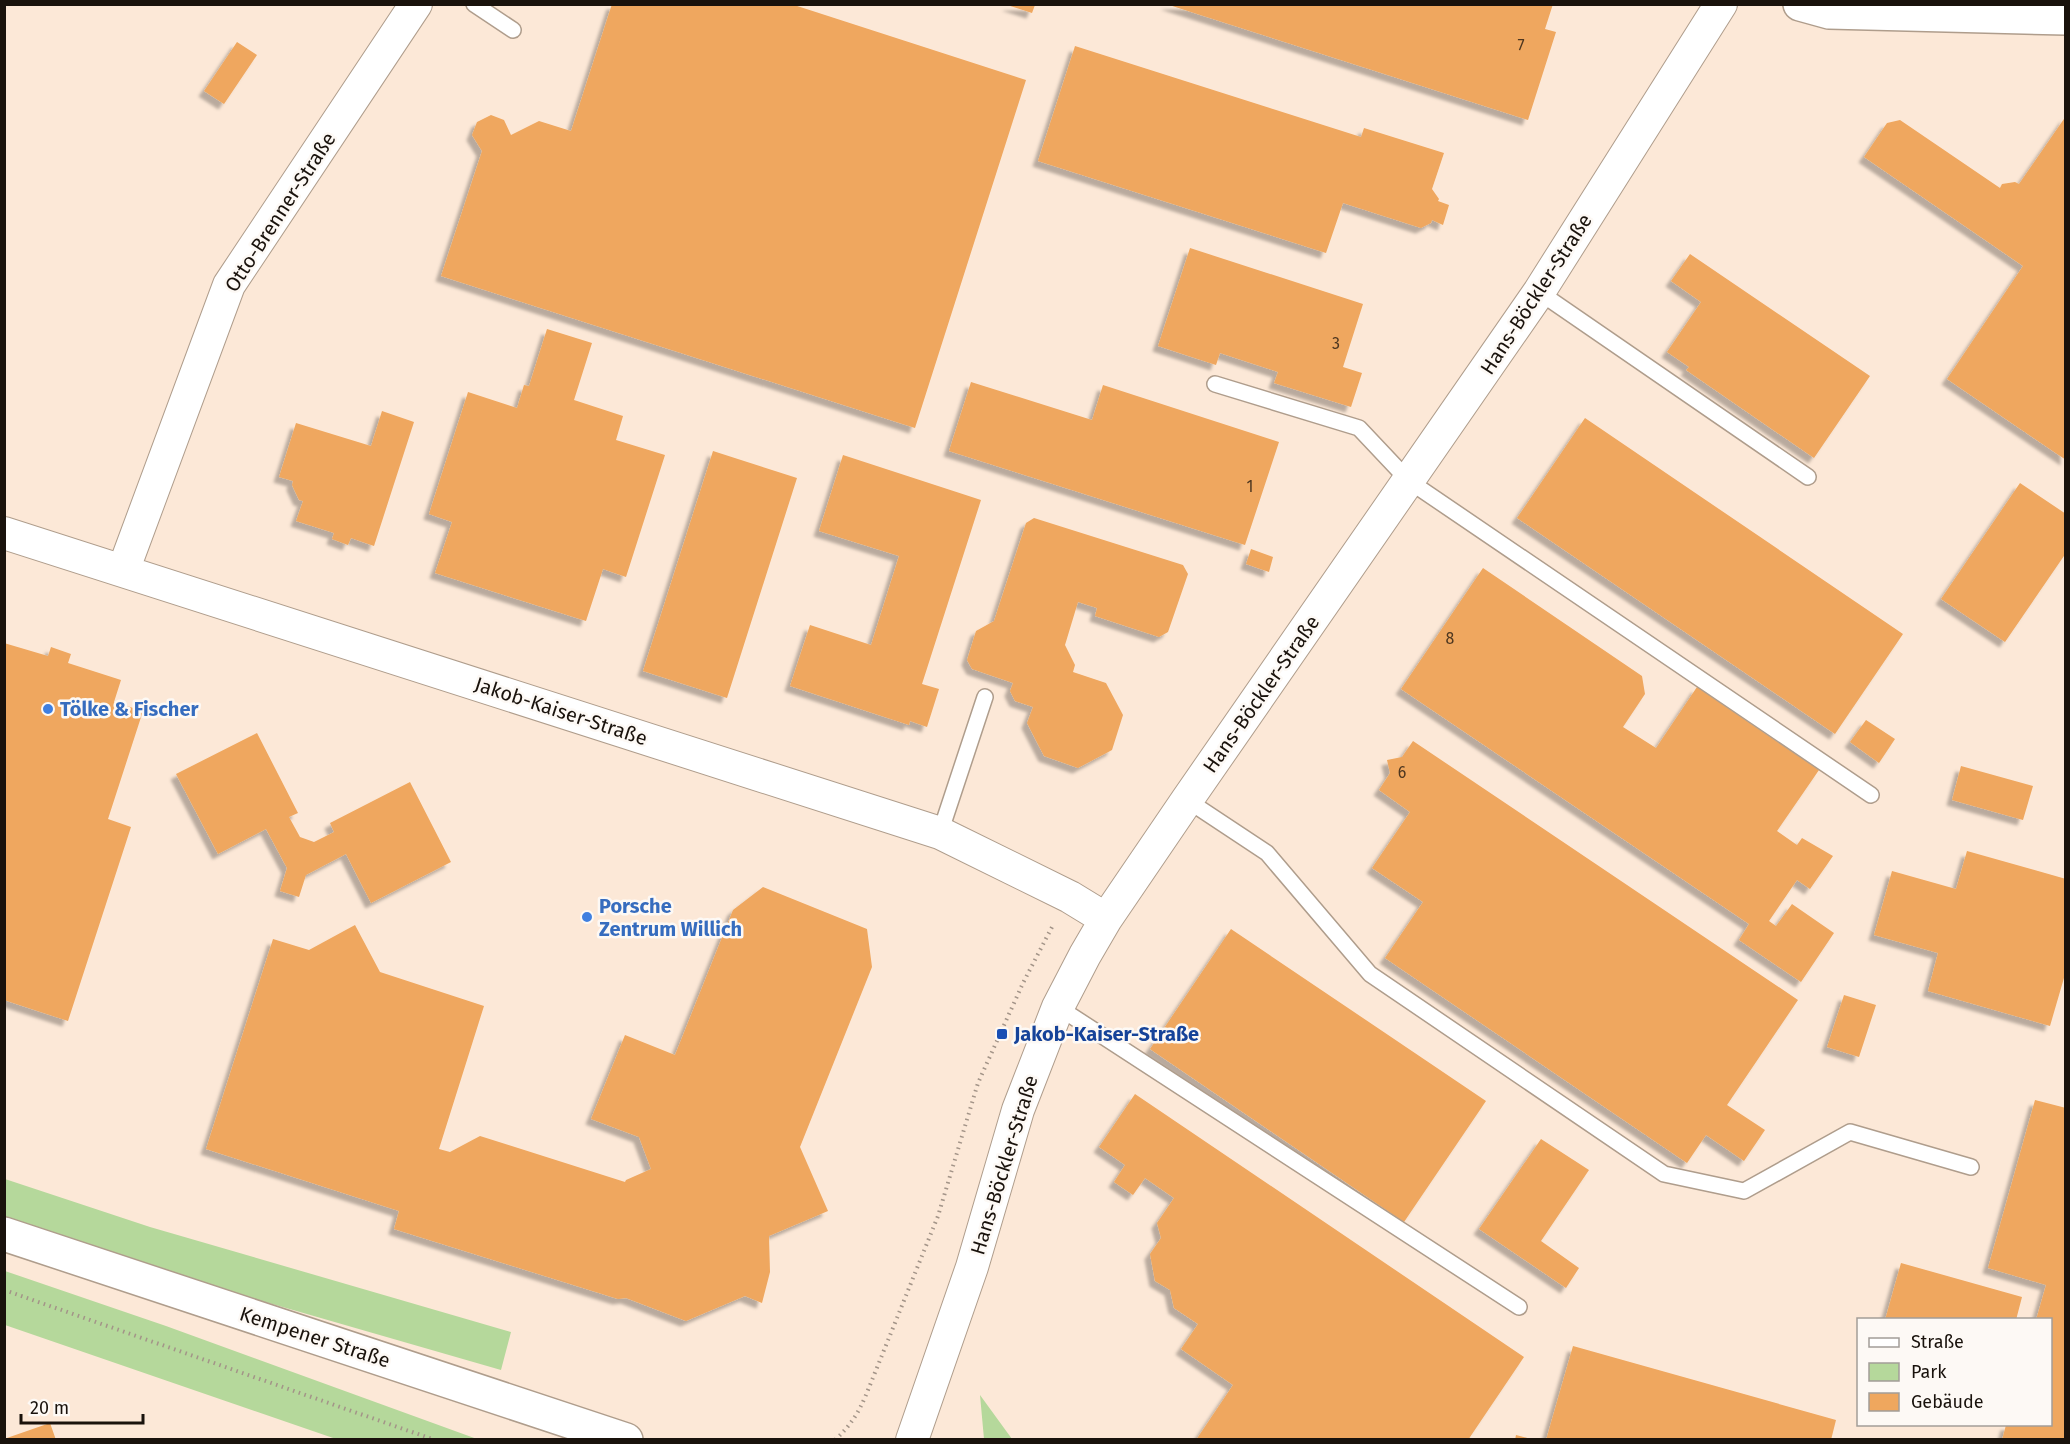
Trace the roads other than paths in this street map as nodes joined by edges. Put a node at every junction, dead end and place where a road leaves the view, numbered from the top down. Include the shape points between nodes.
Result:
1 (416, 4) edge
2 (474, 4) edge
3 (1721, 4) edge
4 (1800, 4) edge
5 (2066, 18) edge
6 (513, 30) dead end
7 (1539, 292) junction
8 (1215, 384) dead end
9 (1808, 477) dead end
10 (1409, 481) junction
11 (4, 533) edge
12 (123, 571) junction
13 (985, 697) dead end
14 (1871, 795) dead end
15 (1187, 800) junction
16 (940, 833) junction
17 (1106, 919) junction
18 (1058, 1007) junction
19 (1971, 1167) dead end
20 (4, 1234) edge
21 (1519, 1307) dead end
22 (501, 1399) junction
23 (568, 1440) edge
24 (626, 1440) edge
25 (912, 1440) edge

1 - 12 street, Otto-Brenner-Straße via 229,285
2 - 6 lane
3 - 7 street, Hans-Böckler-Straße
4 - 5 main road via 1829,12
7 - 9 lane
7 - 10 street, Hans-Böckler-Straße
8 - 10 lane via 1359,428
10 - 14 lane
10 - 15 street, Hans-Böckler-Straße
11 - 12 street, Jakob-Kaiser-Straße
12 - 16 street, Jakob-Kaiser-Straße
13 - 16 lane
15 - 17 street, Hans-Böckler-Straße
15 - 19 lane via 1267,854 1370,974 1664,1174 1744,1191 1850,1132
16 - 17 street, Jakob-Kaiser-Straße
17 - 18 street, Hans-Böckler-Straße
18 - 21 lane
18 - 25 street, Hans-Böckler-Straße via 1018,1110 972,1266
20 - 22 main road, Kempener Straße
22 - 23 main road
22 - 24 main road, Kempener Straße

